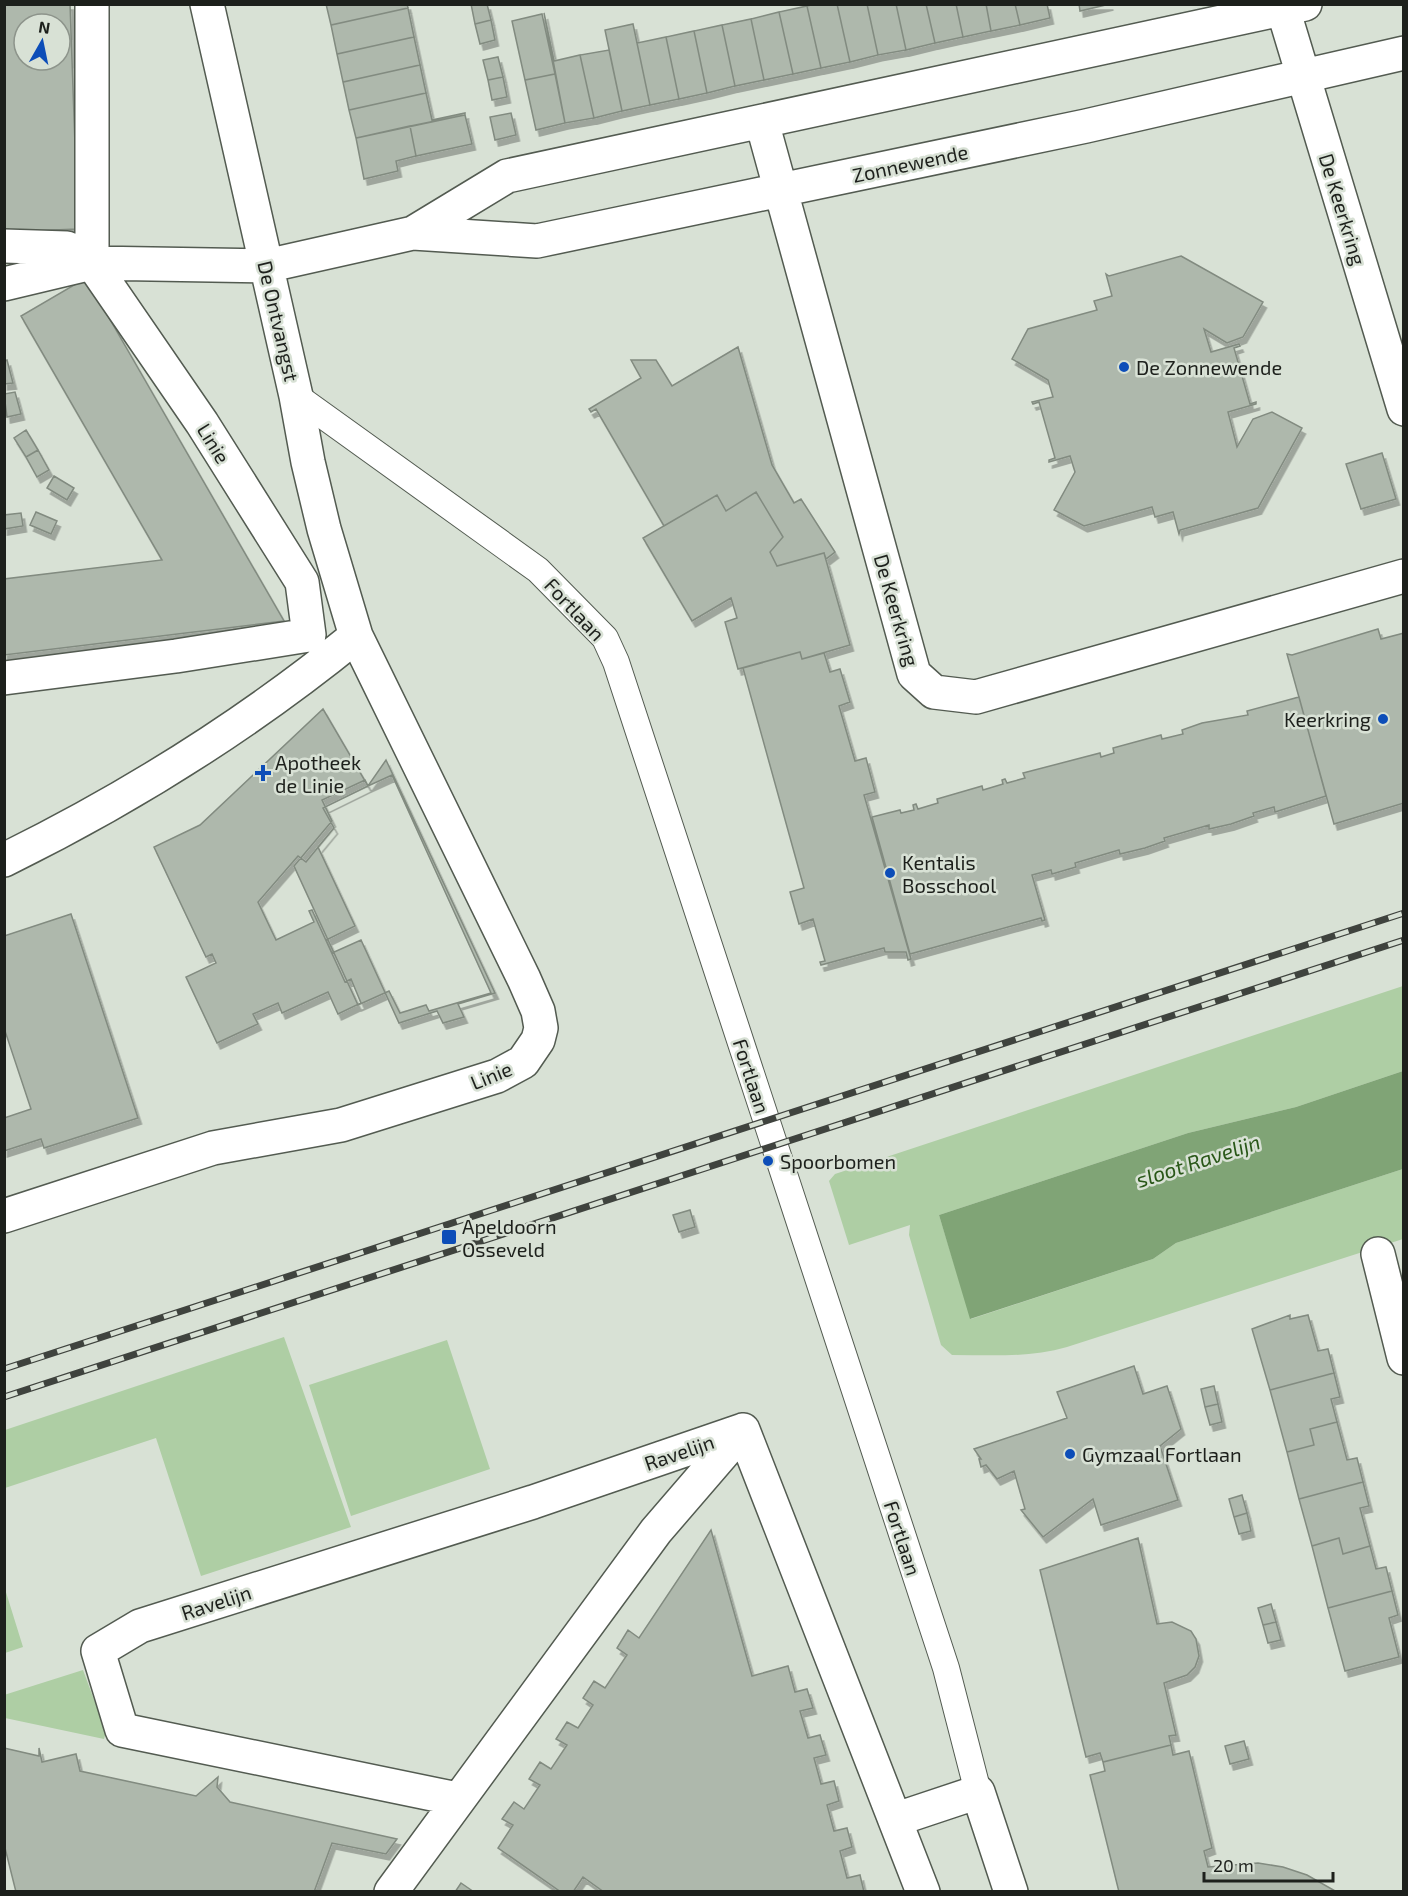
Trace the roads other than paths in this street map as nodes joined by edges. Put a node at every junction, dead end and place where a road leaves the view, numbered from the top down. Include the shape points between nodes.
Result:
1 (92, 4) edge
2 (207, 4) edge
3 (1294, 7) edge
4 (1404, 53) edge
5 (1303, 75) junction
6 (762, 122) junction
7 (781, 190) junction
8 (413, 233) junction
9 (4, 246) edge
10 (92, 263) junction
11 (266, 266) junction
12 (4, 284) edge
13 (297, 396) junction
14 (1404, 409) edge
15 (1404, 576) edge
16 (309, 635) junction
17 (356, 636) junction
18 (4, 678) edge
19 (4, 860) edge
20 (4, 1216) edge
21 (1378, 1254) dead end
22 (1404, 1358) edge
23 (743, 1430) junction
24 (978, 1792) junction
25 (457, 1799) junction
26 (897, 1820) junction
27 (391, 1892) edge
28 (923, 1892) edge
29 (1011, 1892) edge

1 - 10 street
2 - 11 street, De Ontvangst
3 - 5 street, De Keerkring
3 - 6 street, Zonnewende
4 - 5 street, Zonnewende
5 - 7 street, Zonnewende via 1086,126
5 - 14 street, De Keerkring
6 - 7 street, De Keerkring
6 - 8 street, Zonnewende via 507,177
7 - 8 street, Zonnewende via 537,241
7 - 15 street, De Keerkring via 914,674 934,692 976,697
8 - 11 street, Zonnewende
9 - 10 street, Linie via 67,248
10 - 11 street, Linie
10 - 12 street, Linie
10 - 16 street, Linie via 202,423 302,582
11 - 13 street, De Ontvangst
13 - 17 street, De Ontvangst via 324,529
13 - 24 lane, Fortlaan via 538,570 605,638 946,1668
16 - 17 street
16 - 18 street
17 - 19 street via 254,715 140,787
17 - 20 street, Linie via 538,1011 541,1028 532,1052 523,1062 496,1077 341,1125 213,1148
21 - 22 street
23 - 25 street, Ravelijn via 656,1531
23 - 25 street, Ravelijn via 533,1502 140,1626 98,1651 122,1730
23 - 26 street
24 - 26 street
24 - 29 street, Fortlaan
25 - 27 street, Ravelijn
26 - 28 street

